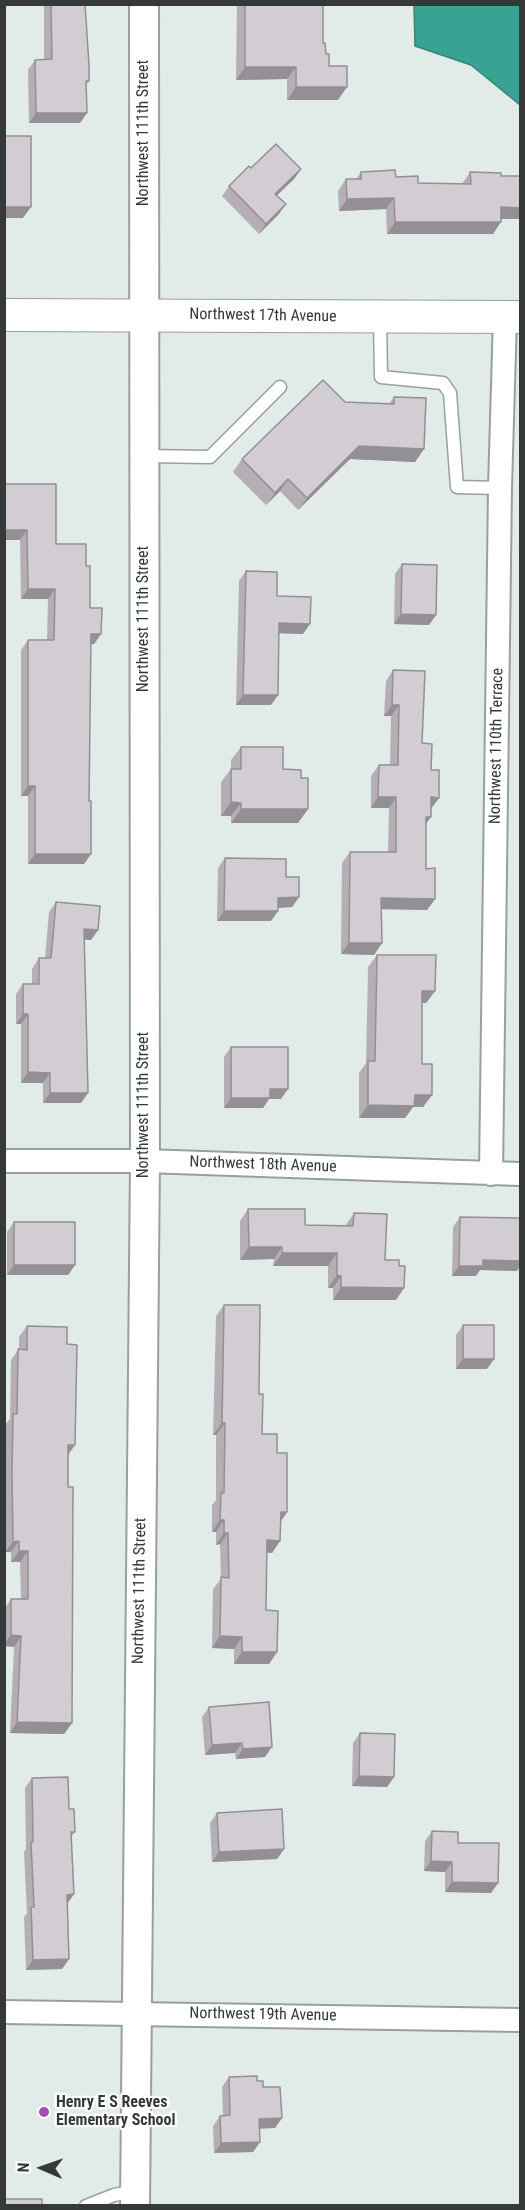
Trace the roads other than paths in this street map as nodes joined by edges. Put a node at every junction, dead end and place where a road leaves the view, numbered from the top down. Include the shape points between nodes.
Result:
1 (144, 4) edge
2 (4, 315) edge
3 (144, 315) junction
4 (380, 316) junction
5 (513, 317) edge
6 (280, 387) dead end
7 (144, 456) junction
8 (500, 488) junction
9 (4, 1161) edge
10 (145, 1161) junction
11 (491, 1174) junction
12 (520, 1174) edge
13 (4, 2012) edge
14 (136, 2013) junction
15 (520, 2020) edge
16 (135, 2198) edge
17 (86, 2205) edge

1 - 3 street, Northwest 111th Street
2 - 3 main road, Northwest 17th Avenue
3 - 4 main road, Northwest 17th Avenue
3 - 7 street, Northwest 111th Street
4 - 5 main road, Northwest 17th Avenue
4 - 8 lane via 381,378 443,382 450,393 457,487
5 - 8 street, Northwest 110th Terrace
6 - 7 lane via 210,457
7 - 10 street, Northwest 111th Street
8 - 11 street, Northwest 110th Terrace
9 - 10 street, Northwest 18th Avenue
10 - 11 street, Northwest 18th Avenue
10 - 14 street, Northwest 111th Street
11 - 12 street, Northwest 18th Avenue
13 - 14 street, Northwest 19th Avenue
14 - 15 street, Northwest 19th Avenue
14 - 16 street, Northwest 111th Street
16 - 17 lane via 114,2195

